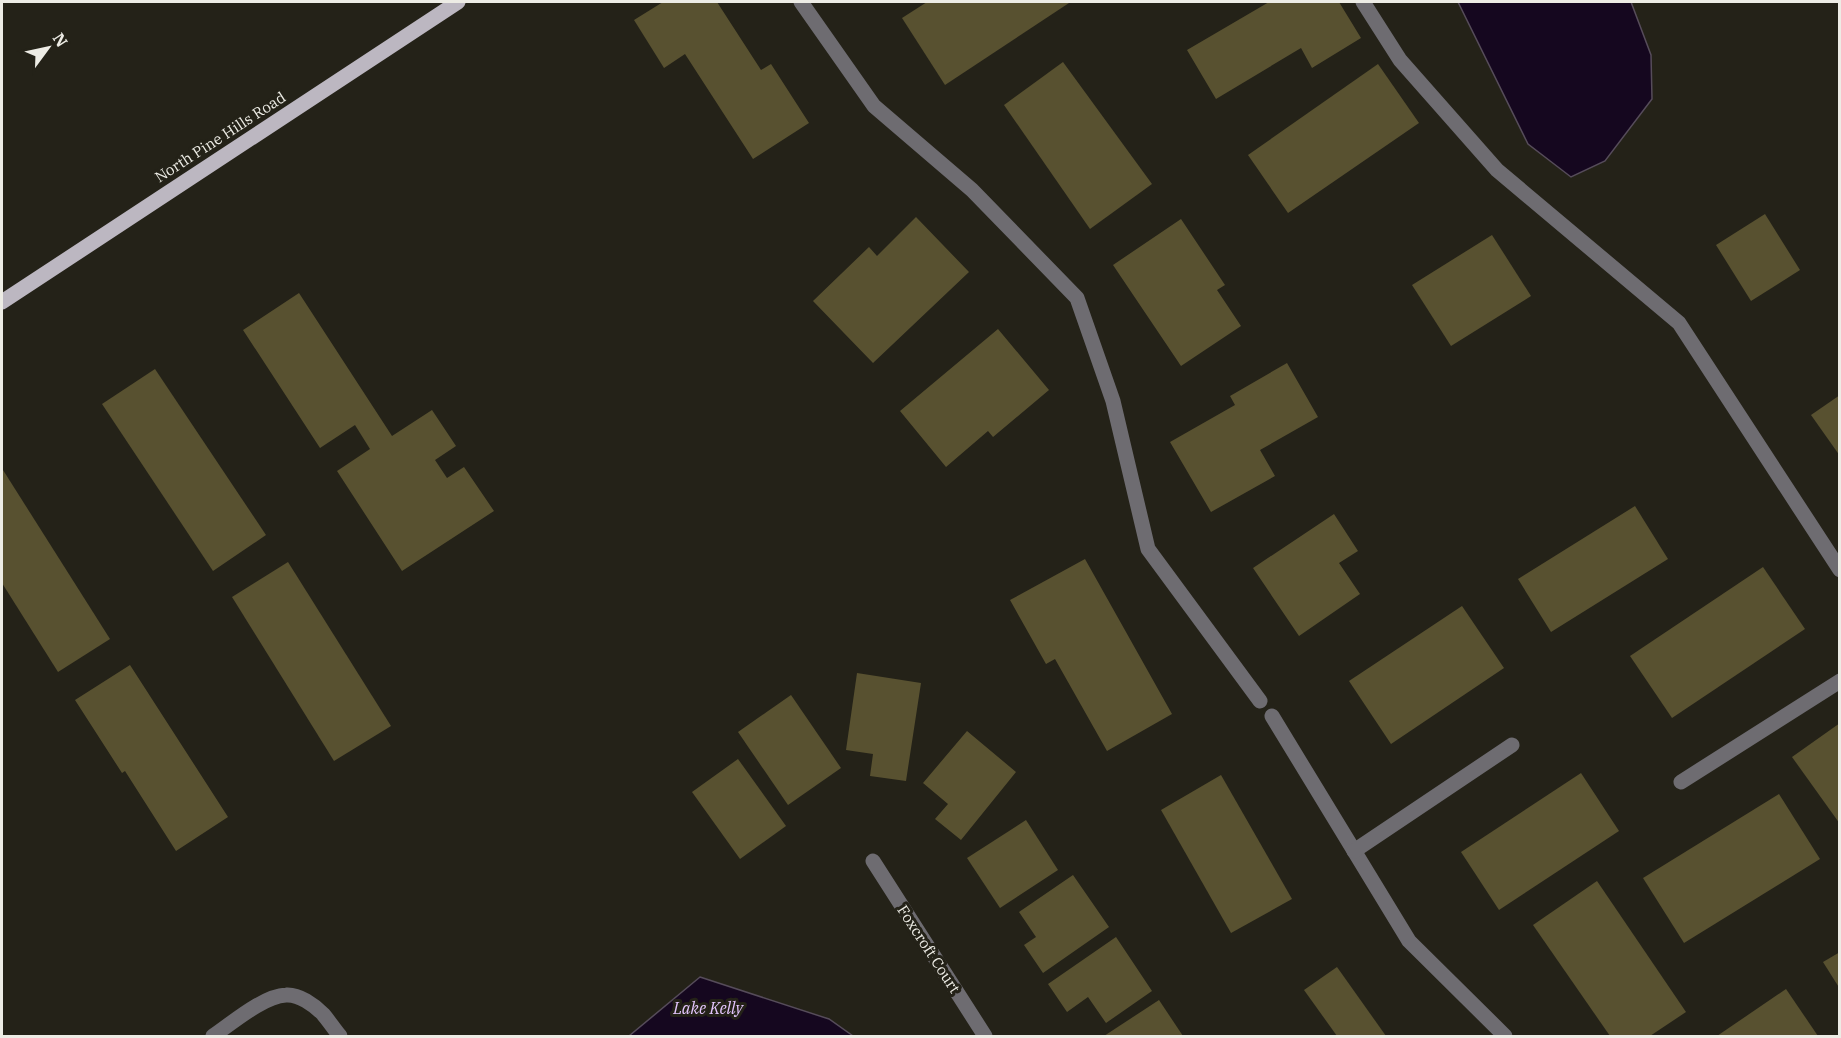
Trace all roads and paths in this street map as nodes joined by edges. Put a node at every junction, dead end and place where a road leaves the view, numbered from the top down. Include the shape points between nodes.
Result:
1 (458, 2) edge
2 (801, 2) edge
3 (1363, 2) edge
4 (2, 302) edge
5 (1839, 570) edge
6 (1839, 681) edge
7 (1260, 701) dead end
8 (1272, 716) dead end
9 (1512, 745) dead end
10 (1681, 782) dead end
11 (1354, 851) junction
12 (873, 861) dead end
13 (213, 1036) edge
14 (340, 1036) edge
15 (985, 1036) edge
16 (1505, 1036) edge

1 - 4 main road, North Pine Hills Road
2 - 7 street via 874,106 972,190 1077,298 1113,401 1148,549
3 - 5 street via 1400,60 1497,170 1678,323
6 - 10 street
8 - 11 street
9 - 11 street
11 - 16 street via 1409,941
12 - 15 street, Foxcroft Court
13 - 14 street via 268,1000 287,994 314,1006

